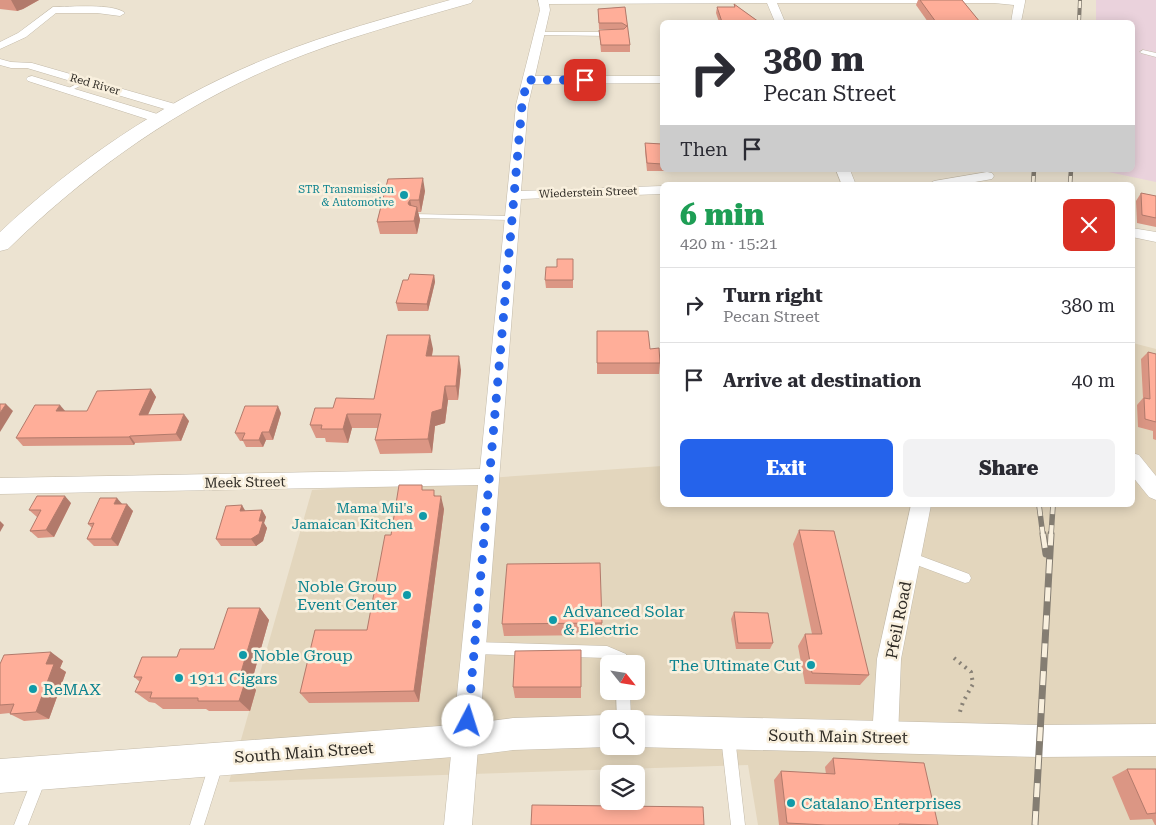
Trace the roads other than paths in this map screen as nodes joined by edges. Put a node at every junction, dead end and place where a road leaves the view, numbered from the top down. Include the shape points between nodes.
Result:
1 (466, 0) edge
2 (543, 1) edge
3 (566, 1) edge
4 (718, 1) edge
5 (1020, 1) edge
6 (771, 2) junction
7 (120, 13) dead end
8 (779, 20) edge
9 (1016, 20) edge
10 (540, 33) junction
11 (622, 33) edge
12 (0, 46) edge
13 (1144, 52) dead end
14 (1156, 55) edge
15 (6, 64) edge
16 (527, 80) junction
17 (660, 80) edge
18 (86, 81) junction
19 (68, 90) junction
20 (178, 109) junction
21 (160, 119) junction
22 (987, 177) edge
23 (954, 182) edge
24 (660, 190) edge
25 (514, 195) junction
26 (416, 216) edge
27 (512, 218) junction
28 (1135, 233) edge
29 (1156, 237) edge
30 (0, 244) edge
31 (1142, 465) edge
32 (490, 478) junction
33 (0, 486) edge
34 (1156, 491) edge
35 (921, 507) edge
36 (910, 558) junction
37 (965, 578) dead end
38 (474, 648) junction
39 (614, 655) edge
40 (600, 731) edge
41 (645, 731) edge
42 (728, 733) junction
43 (885, 737) junction
44 (466, 740) junction
45 (1156, 740) edge
46 (218, 759) junction
47 (41, 773) junction
48 (0, 776) edge
49 (21, 825) edge
50 (198, 825) edge
51 (458, 825) edge
52 (738, 825) edge

1 - 20 main road via 295,53 243,75
2 - 3 street
2 - 10 street via 545,10
3 - 4 street
4 - 6 street
5 - 6 street
5 - 9 street
6 - 8 street
7 - 12 street via 52,10 22,35
10 - 11 lane
10 - 16 street
13 - 14 lane
15 - 18 street, Red River via 28,65
15 - 19 street, Red River via 11,73
16 - 17 street
16 - 25 street
18 - 19 lane
18 - 20 street, Red River
19 - 21 street, Red River
20 - 21 main road
21 - 30 main road via 78,175
22 - 23 street
24 - 25 street, Wiederstein Street
25 - 27 street
26 - 27 lane
27 - 32 street
28 - 29 street
31 - 34 street
32 - 33 street, Meek Street
32 - 38 street
35 - 36 street, Pfeil Road
36 - 37 lane
36 - 43 street, Pfeil Road via 889,659
38 - 39 lane via 607,652
38 - 44 street
40 - 44 street, South Main Street via 513,734
41 - 42 street, South Main Street
42 - 43 street, South Main Street
42 - 52 lane
43 - 45 street, South Main Street
44 - 46 street, South Main Street
44 - 51 street
46 - 47 street, South Main Street
46 - 50 lane
47 - 48 street, South Main Street
47 - 49 lane

